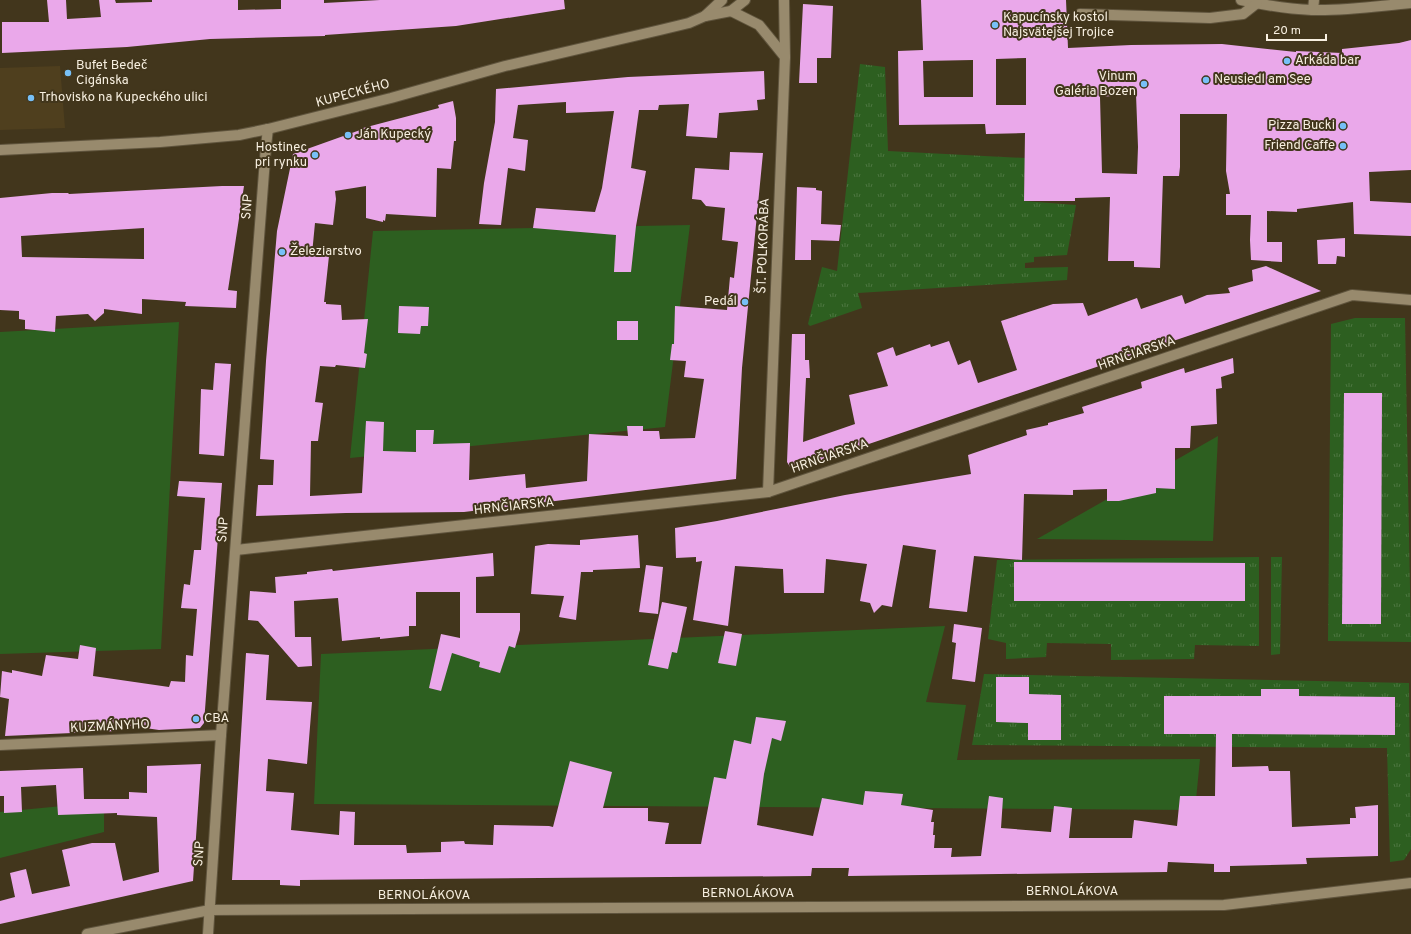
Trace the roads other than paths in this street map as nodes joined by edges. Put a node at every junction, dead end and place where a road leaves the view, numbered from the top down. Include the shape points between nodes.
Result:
1 (722, 0) edge
2 (745, 0) edge
3 (784, 0) edge
4 (1241, 0) edge
5 (1257, 3) junction
6 (1411, 3) edge
7 (1313, 5) edge
8 (731, 11) junction
9 (1080, 14) dead end
10 (705, 16) junction
11 (785, 57) junction
12 (268, 129) junction
13 (0, 150) edge
14 (1411, 300) edge
15 (768, 492) junction
16 (236, 550) junction
17 (221, 735) junction
18 (0, 745) edge
19 (1411, 883) edge
20 (210, 910) junction
21 (87, 934) edge
22 (208, 934) edge

1 - 10 street, KUPECKÉHO
2 - 8 street, KUPECKÉHO
3 - 11 street, ŠT. POLKORÁBA
4 - 5 street
5 - 7 street
5 - 9 street via 1243,14 1210,18
6 - 7 street via 1337,10
8 - 10 street, KUPECKÉHO
8 - 11 street via 759,25
10 - 12 street, KUPECKÉHO via 660,30 505,66
11 - 15 street, ŠT. POLKORÁBA
12 - 13 street, KUPECKÉHO via 213,138
12 - 16 street, SNP
14 - 15 street, HRNČIARSKA via 1352,295
15 - 16 street, HRNČIARSKA
16 - 17 street, SNP
17 - 18 street, KUZMÁNYHO
17 - 20 street, SNP
19 - 20 street, BERNOLÁKOVA via 1224,905
20 - 21 street, BERNOLÁKOVA
20 - 22 street, SNP

